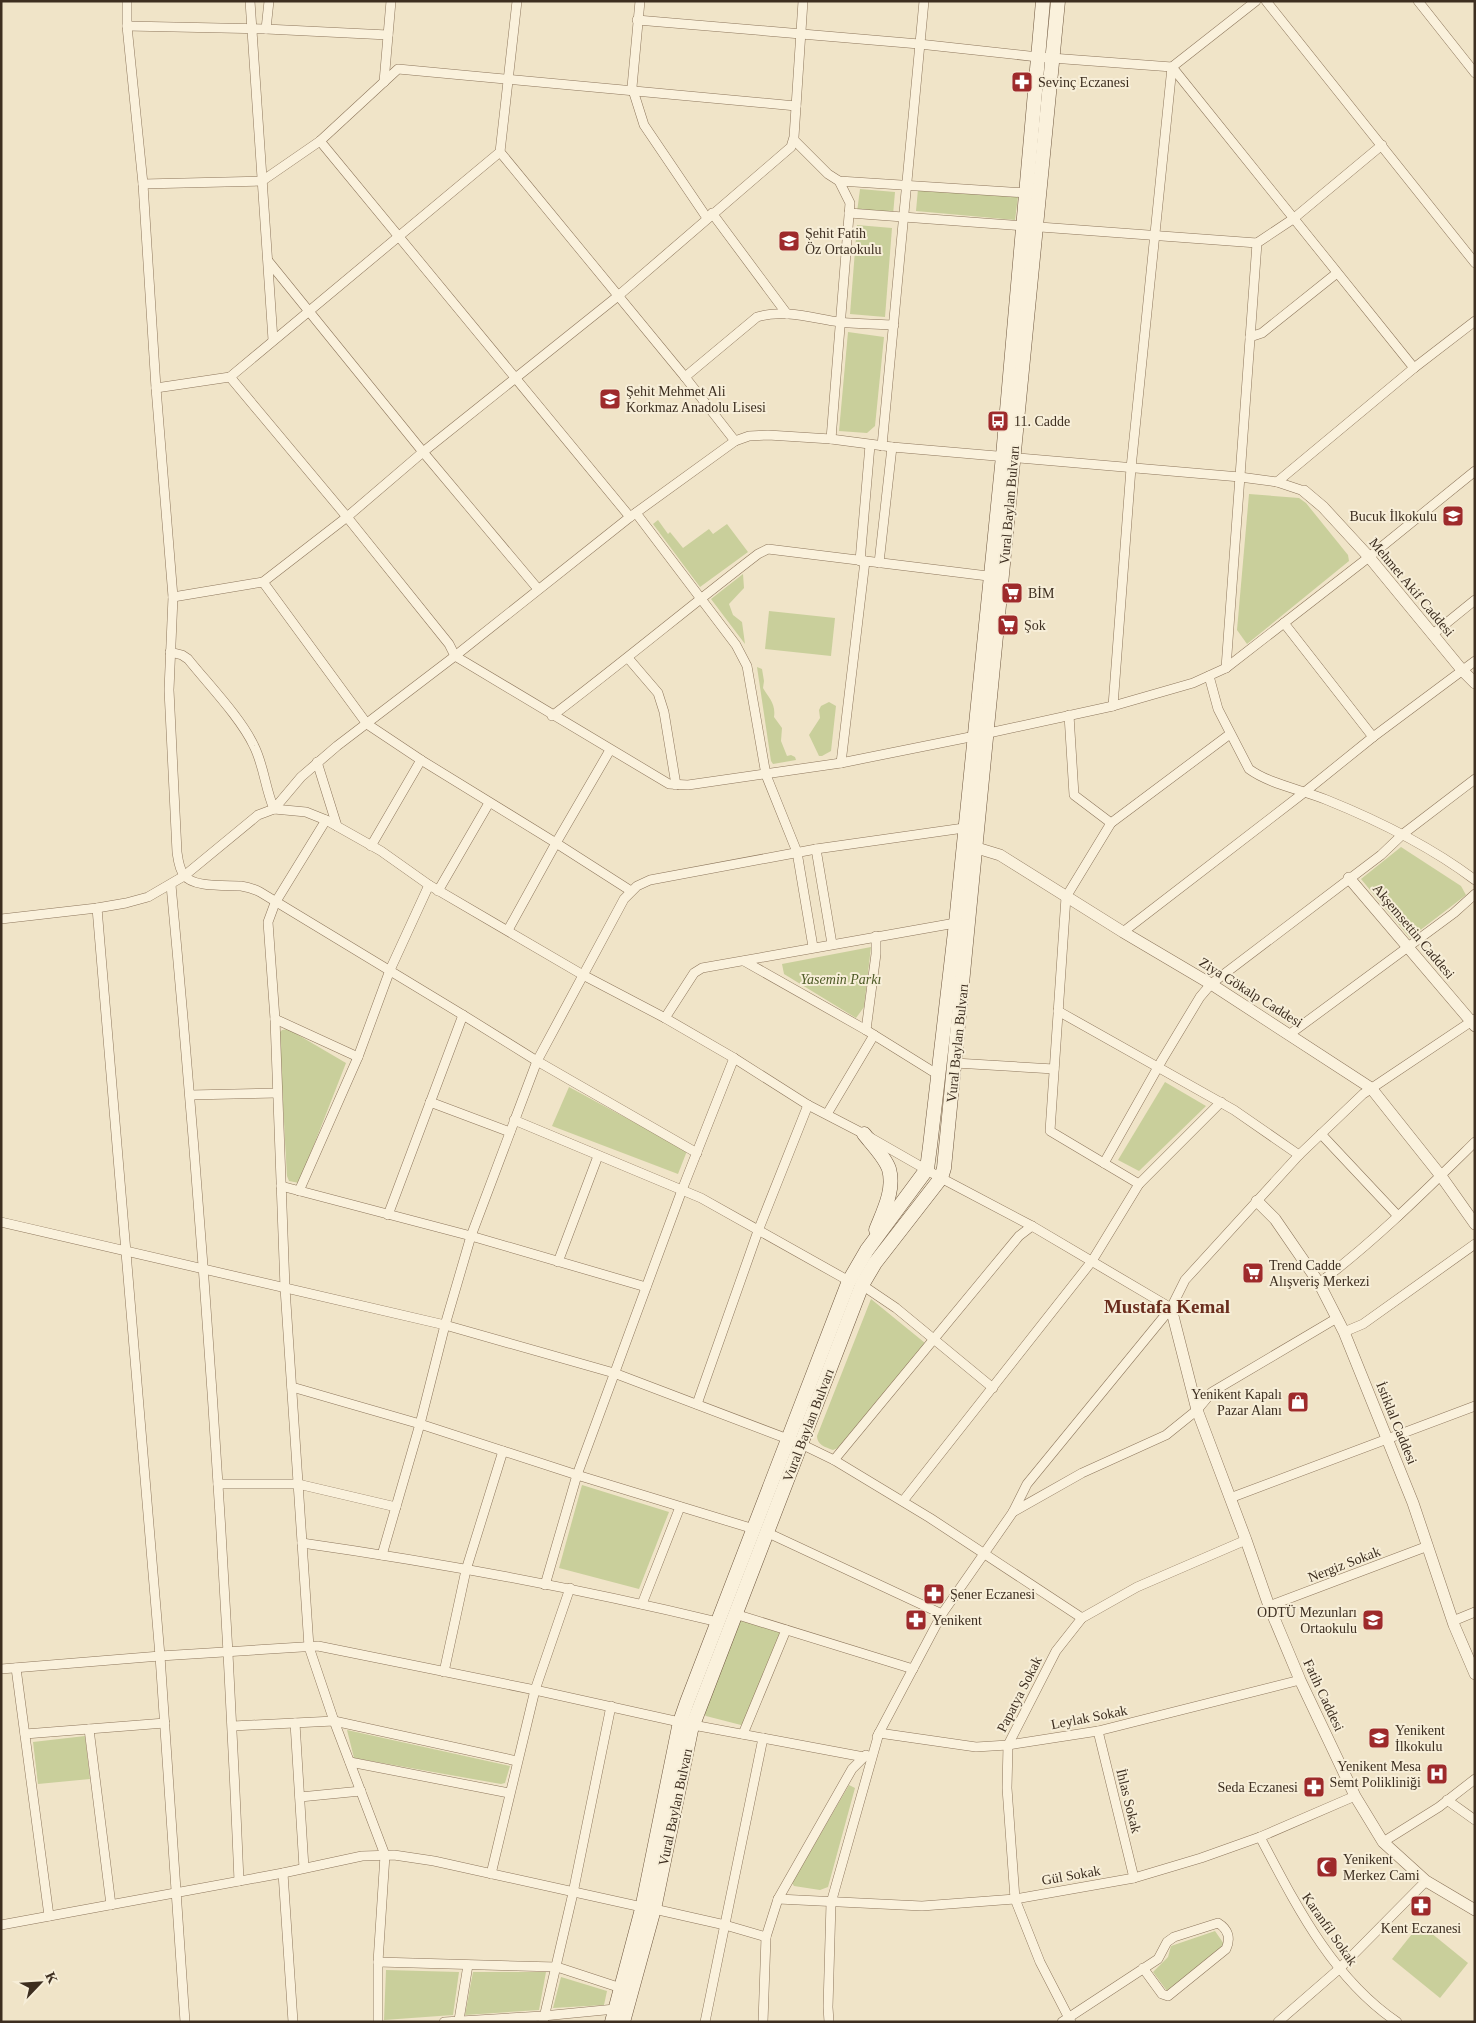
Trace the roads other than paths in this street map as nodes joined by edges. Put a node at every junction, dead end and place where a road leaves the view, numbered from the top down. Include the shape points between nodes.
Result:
1 (127, 1) edge
2 (250, 1) edge
3 (269, 1) edge
4 (391, 1) edge
5 (517, 1) edge
6 (640, 1) edge
7 (803, 1) edge
8 (924, 1) edge
9 (1043, 1) edge
10 (1058, 1) edge
11 (1256, 1) edge
12 (1266, 1) edge
13 (1420, 2) edge
14 (637, 20) junction
15 (127, 26) junction
16 (251, 29) junction
17 (266, 29) junction
18 (800, 34) junction
19 (388, 35) junction
20 (920, 44) junction
21 (1045, 57) junction
22 (1172, 67) junction
23 (1475, 73) edge
24 (508, 79) junction
25 (384, 82) junction
26 (633, 91) junction
27 (796, 106) junction
28 (794, 140) junction
29 (320, 141) junction
30 (1382, 145) junction
31 (500, 152) junction
32 (262, 181) junction
33 (839, 181) junction
34 (143, 184) junction
35 (907, 185) junction
36 (1027, 193) junction
37 (849, 213) junction
38 (709, 216) junction
39 (904, 217) junction
40 (1294, 218) junction
41 (1030, 226) junction
42 (1154, 235) junction
43 (398, 236) junction
44 (1257, 243) junction
45 (269, 262) junction
46 (1475, 263) edge
47 (1337, 273) junction
48 (618, 296) junction
49 (308, 310) junction
50 (787, 314) junction
51 (1475, 321) edge
52 (841, 322) junction
53 (894, 325) junction
54 (1250, 337) junction
55 (273, 340) junction
56 (1414, 368) junction
57 (230, 377) junction
58 (685, 377) junction
59 (515, 379) junction
60 (156, 388) junction
61 (830, 440) junction
62 (735, 441) junction
63 (870, 445) junction
64 (887, 446) junction
65 (423, 452) junction
66 (1008, 457) junction
67 (1131, 468) junction
68 (1475, 471) edge
69 (1240, 477) junction
70 (1277, 482) junction
71 (1304, 492) joint
72 (633, 515) junction
73 (347, 517) junction
74 (1369, 557) junction
75 (862, 561) junction
76 (879, 563) junction
77 (996, 577) junction
78 (263, 582) junction
79 (538, 589) junction
80 (173, 597) junction
81 (701, 597) junction
82 (1475, 600) edge
83 (1284, 624) junction
84 (1432, 634) junction
85 (170, 652) junction
86 (455, 656) junction
87 (628, 658) junction
88 (1475, 661) edge
89 (1226, 668) junction
90 (1462, 670) junction
91 (1209, 676) junction
92 (1475, 683) edge
93 (1113, 706) junction
94 (1069, 715) junction
95 (552, 716) junction
96 (367, 724) junction
97 (1230, 734) junction
98 (981, 735) junction
99 (1373, 737) junction
100 (610, 750) junction
101 (421, 760) junction
102 (317, 762) junction
103 (841, 763) junction
104 (766, 774) junction
105 (1475, 779) edge
106 (676, 785) junction
107 (1306, 791) junction
108 (489, 802) junction
109 (274, 809) junction
110 (326, 820) junction
111 (1111, 823) junction
112 (337, 826) junction
113 (971, 827) junction
114 (1403, 834) junction
115 (556, 844) junction
116 (371, 846) junction
117 (969, 846) junction
118 (816, 849) junction
119 (797, 852) junction
120 (184, 876) junction
121 (1350, 878) junction
122 (1475, 880) edge
123 (171, 885) junction
124 (429, 885) junction
125 (438, 891) junction
126 (632, 891) junction
127 (1475, 894) edge
128 (1066, 897) junction
129 (275, 902) junction
130 (96, 908) junction
131 (1, 920) edge
132 (962, 922) junction
133 (508, 930) junction
134 (1123, 932) junction
135 (876, 936) junction
136 (832, 944) junction
137 (813, 947) junction
138 (1408, 948) junction
139 (744, 961) junction
140 (390, 970) junction
141 (583, 975) junction
142 (1211, 984) junction
143 (1058, 1011) junction
144 (463, 1015) junction
145 (665, 1018) junction
146 (275, 1019) junction
147 (1473, 1022) edge
148 (870, 1032) junction
149 (1290, 1034) junction
150 (358, 1057) junction
151 (734, 1058) junction
152 (537, 1061) junction
153 (955, 1064) junction
154 (1159, 1066) junction
155 (1054, 1068) junction
156 (938, 1075) junction
157 (953, 1083) junction
158 (1372, 1088) junction
159 (277, 1093) junction
160 (190, 1095) junction
161 (430, 1102) junction
162 (1221, 1102) junction
163 (808, 1105) junction
164 (827, 1114) junction
165 (514, 1120) junction
166 (510, 1132) junction
167 (864, 1134) junction
168 (1321, 1134) junction
169 (1475, 1142) edge
170 (697, 1153) junction
171 (1299, 1155) junction
172 (598, 1156) junction
173 (1104, 1163) junction
174 (927, 1169) junction
175 (1441, 1176) junction
176 (941, 1178) junction
177 (1139, 1184) junction
178 (281, 1186) junction
179 (299, 1190) junction
180 (682, 1190) junction
181 (1257, 1201) junction
182 (388, 1215) junction
183 (1398, 1216) junction
184 (1, 1222) edge
185 (1475, 1224) edge
186 (1032, 1226) junction
187 (758, 1231) junction
188 (470, 1236) junction
189 (1475, 1244) edge
190 (127, 1250) junction
191 (867, 1250) junction
192 (1092, 1261) junction
193 (558, 1262) junction
194 (203, 1269) junction
195 (856, 1283) junction
196 (1319, 1283) junction
197 (646, 1287) junction
198 (285, 1288) junction
199 (1171, 1308) junction
200 (1337, 1318) junction
201 (445, 1325) junction
202 (1344, 1332) junction
203 (934, 1339) junction
204 (614, 1373) junction
205 (292, 1387) junction
206 (993, 1388) junction
207 (696, 1404) junction
208 (1475, 1406) edge
209 (1197, 1410) junction
210 (420, 1424) junction
211 (1386, 1438) junction
212 (795, 1442) junction
213 (503, 1450) junction
214 (834, 1460) junction
215 (577, 1475) junction
216 (218, 1484) junction
217 (298, 1484) junction
218 (1230, 1498) junction
219 (903, 1502) junction
220 (396, 1507) junction
221 (680, 1507) junction
222 (1013, 1512) junction
223 (760, 1531) junction
224 (1246, 1540) junction
225 (302, 1543) junction
226 (1428, 1546) junction
227 (983, 1553) junction
228 (382, 1554) junction
229 (466, 1570) junction
230 (545, 1585) junction
231 (570, 1588) junction
232 (642, 1604) junction
233 (1269, 1606) junction
234 (1475, 1612) edge
235 (734, 1614) junction
236 (942, 1614) junction
237 (1082, 1618) junction
238 (1453, 1621) junction
239 (718, 1622) junction
240 (786, 1630) junction
241 (309, 1647) junction
242 (230, 1653) junction
243 (160, 1656) junction
244 (16, 1668) junction
245 (1, 1669) edge
246 (913, 1670) junction
247 (444, 1672) junction
248 (1475, 1674) edge
249 (1300, 1680) junction
250 (535, 1690) junction
251 (611, 1706) junction
252 (334, 1722) junction
253 (165, 1723) junction
254 (295, 1723) junction
255 (686, 1724) junction
256 (233, 1726) junction
257 (89, 1729) junction
258 (1098, 1731) junction
259 (879, 1733) junction
260 (25, 1734) junction
261 (743, 1734) junction
262 (763, 1738) junction
263 (1008, 1745) junction
264 (864, 1758) junction
265 (517, 1761) junction
266 (350, 1762) junction
267 (1475, 1778) edge
268 (360, 1791) junction
269 (509, 1793) junction
270 (1355, 1796) junction
271 (300, 1797) junction
272 (1447, 1800) junction
273 (1475, 1820) edge
274 (1260, 1837) junction
275 (1383, 1842) junction
276 (385, 1855) junction
277 (304, 1868) junction
278 (284, 1873) junction
279 (491, 1874) junction
280 (1134, 1878) junction
281 (239, 1881) junction
282 (1426, 1881) junction
283 (177, 1893) junction
284 (573, 1893) junction
285 (778, 1899) junction
286 (1015, 1899) junction
287 (831, 1903) junction
288 (111, 1905) junction
289 (648, 1908) junction
290 (1473, 1910) edge
291 (49, 1916) junction
292 (1, 1925) edge
293 (725, 1925) junction
294 (766, 1937) junction
295 (378, 1962) junction
296 (468, 1965) junction
297 (557, 1967) junction
298 (1143, 1968) junction
299 (1339, 1969) junction
300 (621, 1988) junction
301 (614, 2015) edge
302 (543, 2019) edge
303 (459, 2020) edge
304 (1067, 2020) edge
305 (185, 2022) edge
306 (293, 2022) edge
307 (378, 2022) edge
308 (444, 2022) edge
309 (623, 2022) edge
310 (705, 2022) edge
311 (763, 2022) edge
312 (829, 2022) edge
313 (1278, 2022) edge
314 (1397, 2022) edge

1 - 15 street
2 - 16 street
3 - 17 street
4 - 19 street
5 - 24 street
6 - 14 street
7 - 18 street
8 - 20 street
9 - 21 main road, Vural Baylan Bulvarı
10 - 21 main road, Vural Baylan Bulvarı
11 - 22 street
12 - 30 street
13 - 23 street
14 - 18 street
14 - 26 street
15 - 16 street
15 - 34 street
16 - 17 street
16 - 32 street
17 - 19 street
18 - 20 street
18 - 27 street
19 - 25 street
20 - 21 street
20 - 35 street
21 - 22 street
21 - 36 main road, Vural Baylan Bulvarı
21 - 41 main road, Vural Baylan Bulvarı
22 - 40 street
22 - 42 street
24 - 25 street via 398,68
24 - 26 street
24 - 31 street
25 - 29 street
26 - 27 street
26 - 38 street via 644,125
27 - 28 street
28 - 33 street
28 - 38 street via 790,147
29 - 32 street
29 - 43 street
30 - 40 street
30 - 46 street
31 - 43 street
31 - 48 street
32 - 34 street
32 - 45 street
33 - 35 street
33 - 37 street via 850,203
34 - 60 street
35 - 36 street
35 - 39 street
36 - 41 main road, Vural Baylan Bulvarı
37 - 39 street
37 - 52 street
38 - 48 street
38 - 50 street
39 - 41 street
39 - 53 street
40 - 44 street
40 - 47 street
41 - 42 street
41 - 66 main road, Vural Baylan Bulvarı
42 - 44 street
42 - 67 street
43 - 49 street
43 - 59 street
44 - 54 street
45 - 49 street
45 - 55 street
47 - 54 street via 1262,333
47 - 56 street
48 - 58 street
48 - 59 street
49 - 55 street
49 - 65 street
50 - 52 street
50 - 58 street via 757,317
51 - 56 street
52 - 53 street
52 - 61 street
53 - 64 street
54 - 69 street
55 - 57 street
56 - 70 street
57 - 60 street
57 - 73 street
58 - 62 street
59 - 65 street
59 - 72 street
60 - 80 street
61 - 62 street via 768,435 748,436
61 - 63 street
62 - 72 street
63 - 64 street
63 - 75 street
64 - 66 street
64 - 76 street
65 - 73 street
65 - 79 street
66 - 67 street
66 - 77 main road, Vural Baylan Bulvarı
67 - 69 street
67 - 93 street
68 - 74 street
69 - 70 street
69 - 89 street
70 - 71 street
71 - 74 street, Mehmet Akif Caddesi via 1323,507
72 - 79 street
72 - 81 street
73 - 78 street
73 - 86 street via 449,644
74 - 83 street
74 - 84 street, Mehmet Akif Caddesi
75 - 76 street
75 - 81 street via 768,549
75 - 103 street
76 - 77 street
77 - 98 main road, Vural Baylan Bulvarı
78 - 80 street
78 - 96 street
79 - 86 street
80 - 85 street
81 - 87 street
81 - 104 street via 747,666
82 - 84 street
83 - 89 street
83 - 99 street
84 - 90 street, Mehmet Akif Caddesi
85 - 109 street via 188,659 246,731 259,758
85 - 120 street via 168,690 177,852
86 - 95 street
86 - 96 street
87 - 95 street
87 - 106 street via 658,693
88 - 90 street
89 - 91 street
90 - 92 street, Mehmet Akif Caddesi
90 - 99 street
91 - 93 street
91 - 97 street via 1218,709
93 - 94 street
94 - 98 street
94 - 111 street via 1074,796
95 - 100 street
96 - 101 street
96 - 102 street
97 - 107 street via 1249,770 1258,776
97 - 111 street
98 - 103 street
98 - 113 main road, Vural Baylan Bulvarı
99 - 107 street
100 - 106 street
100 - 115 street
101 - 108 street
101 - 116 street
102 - 109 street
102 - 112 street
103 - 104 street
104 - 106 street
104 - 119 street
105 - 114 street
107 - 114 street
107 - 134 street
108 - 115 street
108 - 125 street
109 - 110 street via 306,812
109 - 120 street via 258,814
110 - 112 street
110 - 129 street
111 - 128 street
112 - 116 street
113 - 117 main road, Vural Baylan Bulvarı
113 - 118 street
114 - 121 street
114 - 122 street
115 - 126 street
115 - 133 street
116 - 124 street
117 - 128 street, Ziya Gökalp Caddesi via 1000,855
117 - 132 main road, Vural Baylan Bulvarı
118 - 119 street
118 - 136 street
119 - 126 street via 650,880
119 - 137 street
120 - 123 street
120 - 129 street via 201,883 252,889
121 - 138 street, Akşemsettin Caddesi
121 - 142 street
123 - 130 street via 138,901
123 - 160 street
124 - 125 street
124 - 140 street
125 - 133 street
126 - 141 street via 624,898
127 - 138 street
128 - 134 street, Ziya Gökalp Caddesi
128 - 143 street
129 - 140 street
129 - 146 street via 268,922
130 - 131 street
130 - 190 street
132 - 135 street
132 - 153 main road, Vural Baylan Bulvarı
132 - 156 main road, Vural Baylan Bulvarı
133 - 141 street
134 - 142 street, Ziya Gökalp Caddesi
135 - 136 street
135 - 148 street
136 - 137 street
137 - 139 street
138 - 147 street, Akşemsettin Caddesi
138 - 149 street
139 - 145 street via 702,968 694,973
139 - 148 street
140 - 144 street
140 - 150 street
141 - 145 street
141 - 152 street
142 - 149 street, Ziya Gökalp Caddesi
142 - 154 street
143 - 154 street
143 - 155 street
144 - 152 street
144 - 161 street
145 - 151 street
146 - 150 street
146 - 159 street
147 - 158 street
148 - 156 street
148 - 164 street
149 - 158 street, Ziya Gökalp Caddesi
150 - 179 street
151 - 163 street
151 - 170 street
152 - 165 street
152 - 170 street
153 - 155 street
153 - 157 main road, Vural Baylan Bulvarı
154 - 162 street
154 - 173 street
155 - 173 street via 1050,1130
156 - 157 street
156 - 174 main road, Vural Baylan Bulvarı
157 - 176 main road, Vural Baylan Bulvarı
158 - 168 street
158 - 175 street, Ziya Gökalp Caddesi
159 - 160 street
159 - 178 street
160 - 194 street
161 - 166 street
161 - 182 street
162 - 171 street
162 - 177 street
163 - 164 street
163 - 187 street
164 - 167 street
165 - 166 street
165 - 172 street
166 - 188 street
167 - 174 street
167 - 191 main road via 889,1169 890,1184 888,1199
168 - 171 street
168 - 183 street
169 - 175 street
170 - 180 street
171 - 181 street
172 - 180 street
172 - 193 street
173 - 177 street
174 - 176 street
174 - 191 main road, Vural Baylan Bulvarı
175 - 183 street
175 - 185 street, Ziya Gökalp Caddesi
176 - 186 street
176 - 195 main road, Vural Baylan Bulvarı via 876,1263
177 - 192 street
178 - 179 street
178 - 198 street
179 - 182 street
180 - 187 street
180 - 197 street
181 - 196 street, İstiklal Caddesi via 1275,1219
181 - 199 street via 1185,1280
182 - 188 street
183 - 196 street
184 - 190 street
186 - 192 street
186 - 203 street via 1019,1236
187 - 195 street
187 - 207 street
188 - 193 street
188 - 201 street
189 - 202 street via 1363,1324
190 - 194 street
190 - 243 street
191 - 195 main road, Vural Baylan Bulvarı
192 - 199 street
192 - 206 street
193 - 197 street
194 - 198 street
194 - 216 street
195 - 203 street via 896,1308
195 - 212 main road, Vural Baylan Bulvarı
196 - 200 street, İstiklal Caddesi
197 - 204 street
198 - 201 street
198 - 205 street
199 - 209 street, Fatih Caddesi
199 - 222 street via 1027,1484
200 - 202 street, İstiklal Caddesi
200 - 209 street via 1212,1392
201 - 204 street
201 - 210 street
202 - 211 street, İstiklal Caddesi
203 - 206 street
203 - 214 street
204 - 207 street
204 - 215 street
205 - 210 street
205 - 217 street
206 - 219 street
207 - 212 street
208 - 211 street
209 - 218 street, Fatih Caddesi
209 - 222 street via 1166,1435 1082,1473
210 - 213 street
210 - 220 street
211 - 218 street
211 - 226 street, İstiklal Caddesi
212 - 214 street
212 - 223 main road, Vural Baylan Bulvarı
213 - 215 street
213 - 229 street
214 - 219 street
215 - 221 street
215 - 230 street
216 - 217 street
216 - 242 street
217 - 220 street
217 - 225 street
218 - 224 street, Fatih Caddesi
219 - 227 street
220 - 228 street
221 - 223 street
221 - 232 street
222 - 227 street
223 - 235 main road, Vural Baylan Bulvarı
223 - 236 street
223 - 239 main road, Vural Baylan Bulvarı
224 - 233 street, Fatih Caddesi
224 - 237 street, Papatya Sokak via 1137,1587
225 - 228 street
225 - 241 street
226 - 233 street, Nergiz Sokak
226 - 238 street, İstiklal Caddesi
227 - 236 street
227 - 237 street
228 - 229 street
229 - 230 street
229 - 247 street
230 - 231 street
231 - 232 street
231 - 250 street
232 - 239 street
233 - 249 street, Fatih Caddesi
234 - 238 street
235 - 240 street
235 - 255 main road, Vural Baylan Bulvarı
236 - 246 street
237 - 263 street, Papatya Sokak via 1056,1651
238 - 248 street, İstiklal Caddesi
239 - 255 main road, Vural Baylan Bulvarı
240 - 246 street
240 - 261 street
241 - 242 street
241 - 247 street via 318,1646
241 - 252 street
242 - 243 street
242 - 256 street
243 - 244 street
243 - 253 street
244 - 245 street
244 - 260 street
246 - 259 street
247 - 250 street
249 - 258 street, Leylak Sokak
249 - 270 street, Fatih Caddesi
250 - 251 street
250 - 265 street
251 - 255 street
251 - 284 street
252 - 254 street
252 - 265 street
252 - 266 street
253 - 257 street
253 - 283 street
254 - 256 street
254 - 271 street
255 - 261 street
255 - 289 main road, Vural Baylan Bulvarı
256 - 281 street
257 - 260 street
257 - 288 street
258 - 263 street, Leylak Sokak
258 - 280 street, İhlas Sokak
259 - 263 street, Leylak Sokak via 976,1747
259 - 264 street
259 - 287 street
260 - 291 street
261 - 262 street
262 - 264 street
262 - 293 street
263 - 286 street, Papatya Sokak via 1007,1788
264 - 285 street via 852,1769
265 - 269 street
266 - 268 street
266 - 269 street
267 - 272 street
268 - 271 street
268 - 276 street
269 - 279 street
270 - 274 street, Gül Sokak
270 - 275 street, Fatih Caddesi
271 - 277 street
272 - 273 street
272 - 275 street
274 - 280 street, Gül Sokak
274 - 299 street, Karanfil Sokak via 1293,1901
275 - 282 street, Fatih Caddesi
276 - 277 street via 362,1856
276 - 279 street via 434,1861
276 - 295 street
277 - 278 street
278 - 281 street
278 - 306 street
279 - 284 street
280 - 286 street, Gül Sokak
281 - 283 street
282 - 290 street, Fatih Caddesi
282 - 299 street
283 - 288 street
283 - 305 street
284 - 289 street
284 - 297 street
285 - 287 street, Gül Sokak
285 - 294 street
286 - 287 street, Gül Sokak via 922,1906
286 - 304 street, Papatya Sokak
287 - 312 street
288 - 291 street
289 - 293 street
289 - 300 main road, Vural Baylan Bulvarı
289 - 309 main road, Vural Baylan Bulvarı
291 - 292 street
293 - 294 street
293 - 310 street
294 - 311 street
295 - 296 street
295 - 307 street
296 - 297 street
296 - 303 street
297 - 300 street
297 - 302 street
298 - 298 street via 1160,1957 1167,1942 1174,1937 1218,1923 1227,1932 1226,1949 1168,1996 1162,1994
298 - 304 street
299 - 313 street
299 - 314 street, Karanfil Sokak via 1378,2009
300 - 301 main road, Vural Baylan Bulvarı
301 - 302 street
302 - 303 street
303 - 308 street

